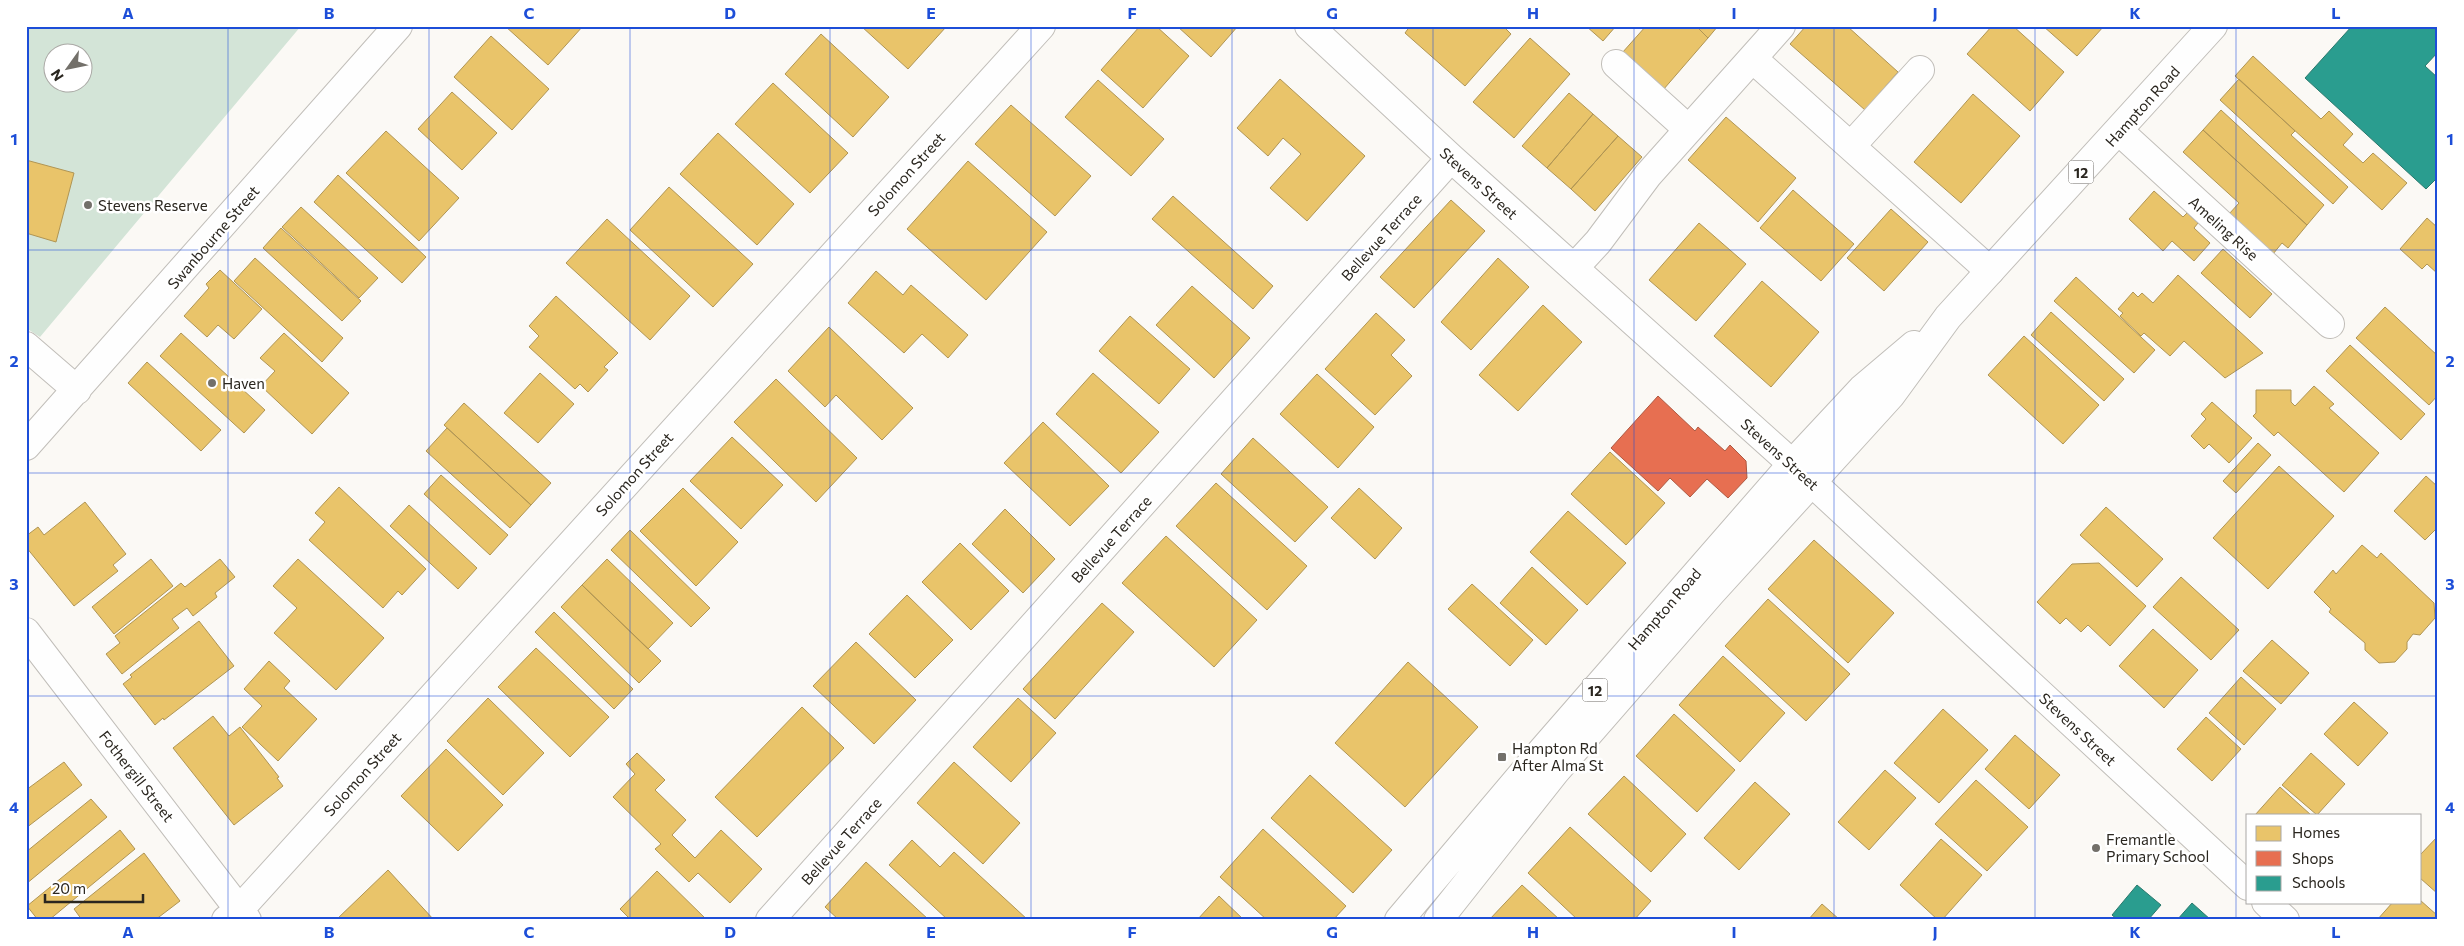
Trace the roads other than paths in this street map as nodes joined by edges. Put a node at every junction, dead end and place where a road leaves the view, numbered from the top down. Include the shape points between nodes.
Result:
1 (398, 26) edge
2 (1040, 26) edge
3 (1309, 26) edge
4 (1782, 26) edge
5 (2213, 26) edge
6 (1753, 59) junction
7 (1616, 64) dead end
8 (1920, 70) dead end
9 (1688, 129) junction
10 (2119, 131) junction
11 (1851, 146) junction
12 (1451, 158) junction
13 (1574, 268) junction
14 (1990, 271) junction
15 (2330, 324) dead end
16 (26, 346) edge
17 (77, 390) junction
18 (26, 446) edge
19 (1801, 473) junction
20 (26, 632) edge
21 (2246, 884) edge
22 (2268, 904) edge
23 (237, 916) edge
24 (1401, 919) edge
25 (770, 920) edge
26 (1438, 920) edge
27 (2285, 920) edge

1 - 17 street, Swanbourne Street
2 - 23 street, Solomon Street
3 - 12 street, Stevens Street
4 - 6 street
5 - 10 street, Hampton Road / 12
6 - 9 street
6 - 11 street
7 - 9 street
8 - 11 street
9 - 13 street
10 - 14 street, Hampton Road / 12
10 - 15 street, Ameling Rise
11 - 14 street
12 - 13 street, Stevens Street
12 - 25 street, Bellevue Terrace
13 - 19 street, Stevens Street
14 - 19 street, Hampton Road / 12 via 1948,317 1862,389
16 - 17 street
17 - 18 street, Swanbourne Street
19 - 21 street, Stevens Street
19 - 24 street, Hampton Road / 12 via 1548,744
19 - 26 street, Hampton Road / 12
20 - 23 street, Fothergill Street
22 - 27 street

